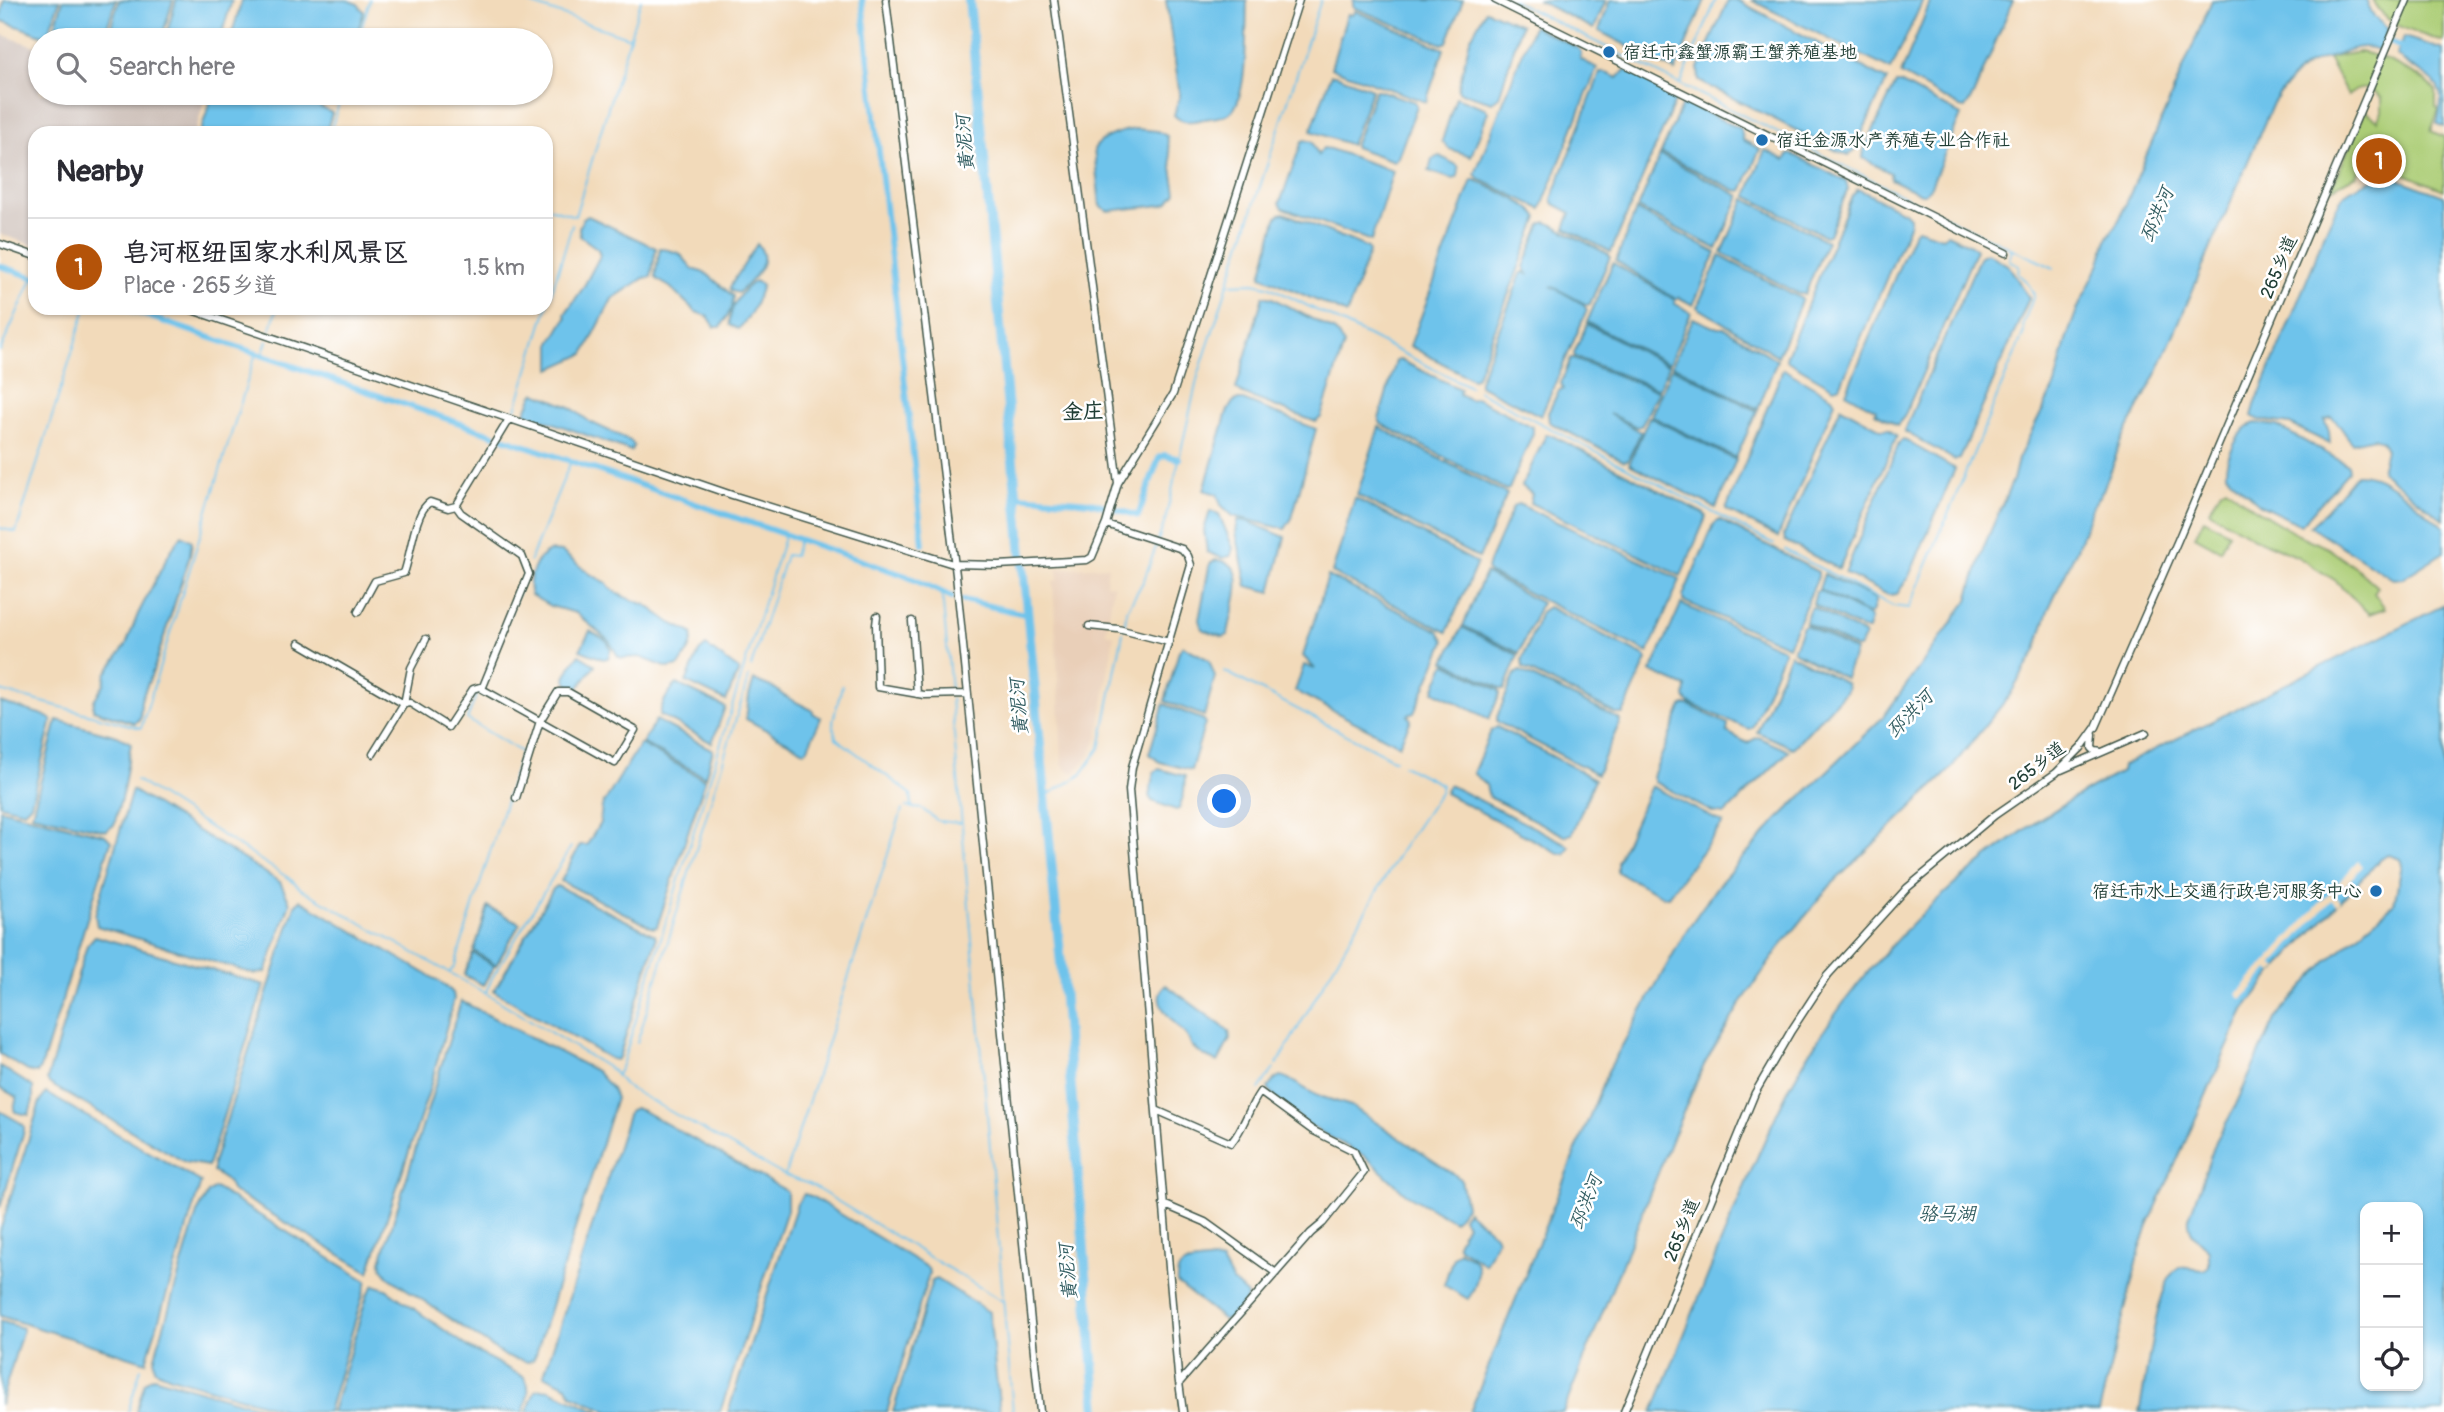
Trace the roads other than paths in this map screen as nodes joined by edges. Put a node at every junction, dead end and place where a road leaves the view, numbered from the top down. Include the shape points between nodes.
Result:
1 (886, 0) edge
2 (1054, 0) edge
3 (1299, 0) edge
4 (1495, 0) edge
5 (2407, 0) edge
6 (0, 244) edge
7 (2006, 253) dead end
8 (28, 254) edge
9 (206, 315) edge
10 (509, 419) junction
11 (1118, 483) junction
12 (456, 506) junction
13 (1106, 524) junction
14 (953, 564) junction
15 (358, 612) dead end
16 (877, 616) dead end
17 (912, 621) dead end
18 (1089, 626) dead end
19 (426, 639) dead end
20 (1169, 642) junction
21 (299, 643) dead end
22 (483, 686) junction
23 (917, 694) junction
24 (966, 694) junction
25 (404, 704) junction
26 (540, 721) junction
27 (2096, 727) junction
28 (2146, 733) dead end
29 (2103, 752) junction
30 (373, 754) dead end
31 (2056, 773) junction
32 (516, 798) dead end
33 (1156, 1110) junction
34 (1163, 1204) junction
35 (1276, 1273) junction
36 (1179, 1383) junction
37 (1040, 1412) edge
38 (1184, 1412) edge
39 (1624, 1412) edge

1 - 14 street
2 - 11 street
3 - 11 street via 1173,394
4 - 7 street
5 - 27 street, 265乡道
6 - 8 street
9 - 10 street
10 - 12 street
10 - 14 street
11 - 13 street
12 - 15 street via 424,505 404,573 375,581
12 - 22 street via 522,556 529,574
13 - 14 street via 1087,560
13 - 20 street via 1173,545 1188,556 1191,565
14 - 24 street
16 - 23 street via 878,687
17 - 23 street
18 - 20 street
19 - 25 street via 411,668
20 - 33 street via 1129,790
21 - 25 street
22 - 25 street via 473,689 448,727 410,703
22 - 26 street
23 - 24 street
24 - 37 street
25 - 30 street
26 - 26 street via 615,763 635,730 564,691 558,692
26 - 32 street
27 - 29 street via 2092,748
27 - 31 street, 265乡道
28 - 29 street
29 - 31 street
31 - 39 street, 265乡道 via 1995,815 1907,888 1826,976 1755,1093
33 - 34 street
33 - 35 street via 1231,1143 1260,1092 1312,1130 1354,1151 1364,1172
34 - 35 street via 1205,1222
34 - 36 street
35 - 36 street
36 - 38 street

